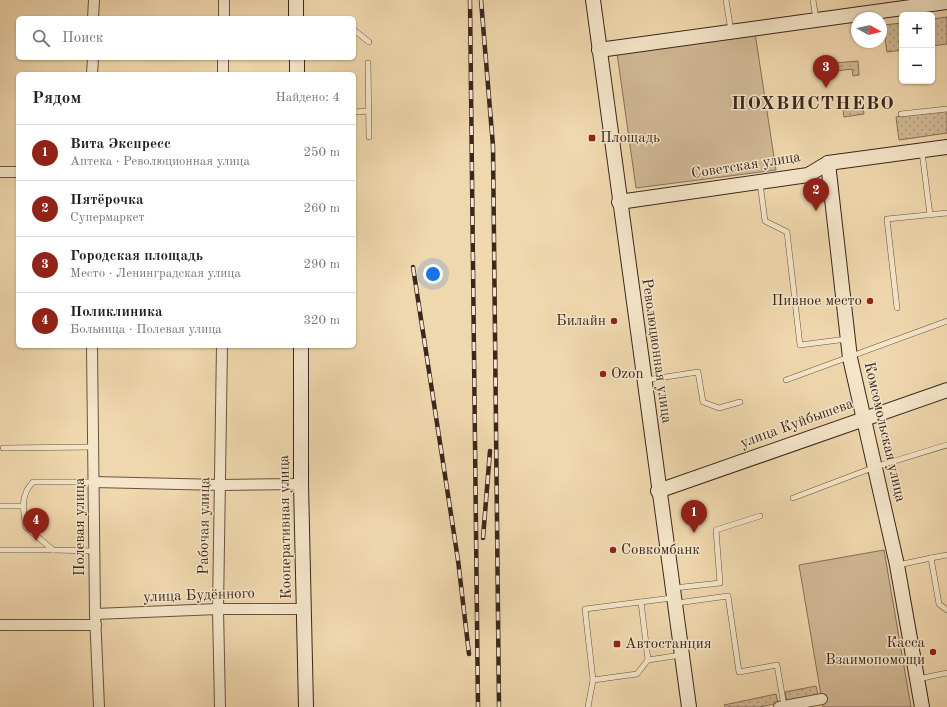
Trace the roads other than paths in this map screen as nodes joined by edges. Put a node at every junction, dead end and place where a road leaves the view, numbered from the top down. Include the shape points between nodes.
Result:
1 (94, 0) edge
2 (224, 0) edge
3 (296, 0) edge
4 (592, 0) edge
5 (726, 0) edge
6 (814, 0) edge
7 (947, 2) edge
8 (94, 16) edge
9 (224, 16) edge
10 (296, 16) edge
11 (816, 20) junction
12 (356, 32) edge
13 (731, 32) junction
14 (369, 42) dead end
15 (599, 50) junction
16 (93, 60) edge
17 (223, 60) edge
18 (297, 60) edge
19 (368, 63) dead end
20 (92, 72) edge
21 (223, 72) edge
22 (297, 72) edge
23 (947, 109) edge
24 (369, 111) junction
25 (356, 112) edge
26 (901, 114) dead end
27 (369, 137) dead end
28 (947, 147) edge
29 (922, 151) junction
30 (828, 163) junction
31 (0, 172) edge
32 (16, 172) edge
33 (760, 182) junction
34 (619, 202) junction
35 (947, 213) edge
36 (930, 214) junction
37 (897, 308) dead end
38 (947, 321) edge
39 (847, 339) junction
40 (92, 348) edge
41 (222, 348) edge
42 (301, 348) edge
43 (850, 358) junction
44 (786, 380) dead end
45 (643, 381) junction
46 (947, 390) edge
47 (740, 402) dead end
48 (863, 418) junction
49 (947, 445) edge
50 (94, 447) junction
51 (3, 448) dead end
52 (875, 467) junction
53 (94, 482) junction
54 (301, 484) junction
55 (221, 485) junction
56 (658, 491) junction
57 (793, 498) dead end
58 (0, 506) edge
59 (23, 506) junction
60 (760, 516) dead end
61 (0, 550) edge
62 (54, 550) junction
63 (95, 551) junction
64 (947, 555) edge
65 (931, 558) junction
66 (897, 565) junction
67 (673, 596) junction
68 (641, 602) junction
69 (218, 609) junction
70 (304, 609) junction
71 (947, 610) edge
72 (95, 614) junction
73 (0, 625) edge
74 (96, 625) junction
75 (681, 655) junction
76 (648, 660) junction
77 (947, 673) edge
78 (917, 679) junction
79 (593, 680) junction
80 (822, 698) dead end
81 (98, 707) edge
82 (220, 707) edge
83 (306, 707) edge
84 (588, 707) edge
85 (689, 707) edge
86 (782, 707) edge
87 (922, 707) edge

1 - 8 street
2 - 9 street
3 - 10 street
4 - 15 street, Революционная улица
5 - 13 lane
6 - 11 lane
7 - 11 street via 898,6
11 - 13 street
12 - 14 lane
13 - 15 street
15 - 34 street, Революционная улица
16 - 20 street
17 - 21 street
18 - 22 street
19 - 24 lane
23 - 26 lane
24 - 25 lane
24 - 27 lane
28 - 29 street, Советская улица
29 - 30 street, Советская улица
29 - 36 lane
30 - 33 street, Советская улица via 808,175
30 - 39 street, Комсомольская улица
31 - 32 street
33 - 34 street, Советская улица
33 - 39 lane via 765,221 787,232 800,345
34 - 45 street, Революционная улица
35 - 36 lane
36 - 37 lane via 887,219
38 - 43 lane
39 - 43 street, Комсомольская улица
40 - 50 street, Полевая улица
41 - 55 street, Рабочая улица
42 - 54 street, Кооперативная улица
43 - 44 lane
43 - 48 street, Комсомольская улица
45 - 47 lane via 698,372 703,402 719,408
45 - 56 street, Революционная улица
46 - 48 street, улица Куйбышева
48 - 52 street, Комсомольская улица
48 - 56 street, улица Куйбышева
49 - 52 lane
50 - 51 lane
50 - 53 street, Полевая улица
52 - 57 lane
52 - 66 street, Комсомольская улица
53 - 55 street
53 - 59 lane via 32,482 26,489
53 - 63 street, Полевая улица
54 - 55 street
54 - 70 street, Кооперативная улица
55 - 69 street, Рабочая улица
56 - 67 street, Революционная улица
58 - 59 lane
59 - 62 lane via 26,527
60 - 67 lane via 716,530 720,583
61 - 62 lane
62 - 63 lane
63 - 72 street, Полевая улица
64 - 65 lane
65 - 66 lane
65 - 71 lane via 939,604
66 - 78 street, Комсомольская улица
67 - 68 lane
67 - 75 street, Революционная улица
67 - 86 lane via 728,596 739,672 777,665
68 - 76 lane
68 - 79 lane via 585,609
69 - 70 street, улица Будённого
69 - 72 street, улица Будённого
69 - 82 street, Рабочая улица
70 - 83 street, Кооперативная улица
72 - 74 street, Полевая улица
73 - 74 street
74 - 81 street, Полевая улица
75 - 76 lane
75 - 85 street, Революционная улица
76 - 79 lane via 637,674
77 - 78 lane
78 - 87 street, Комсомольская улица
79 - 84 lane
80 - 86 street

